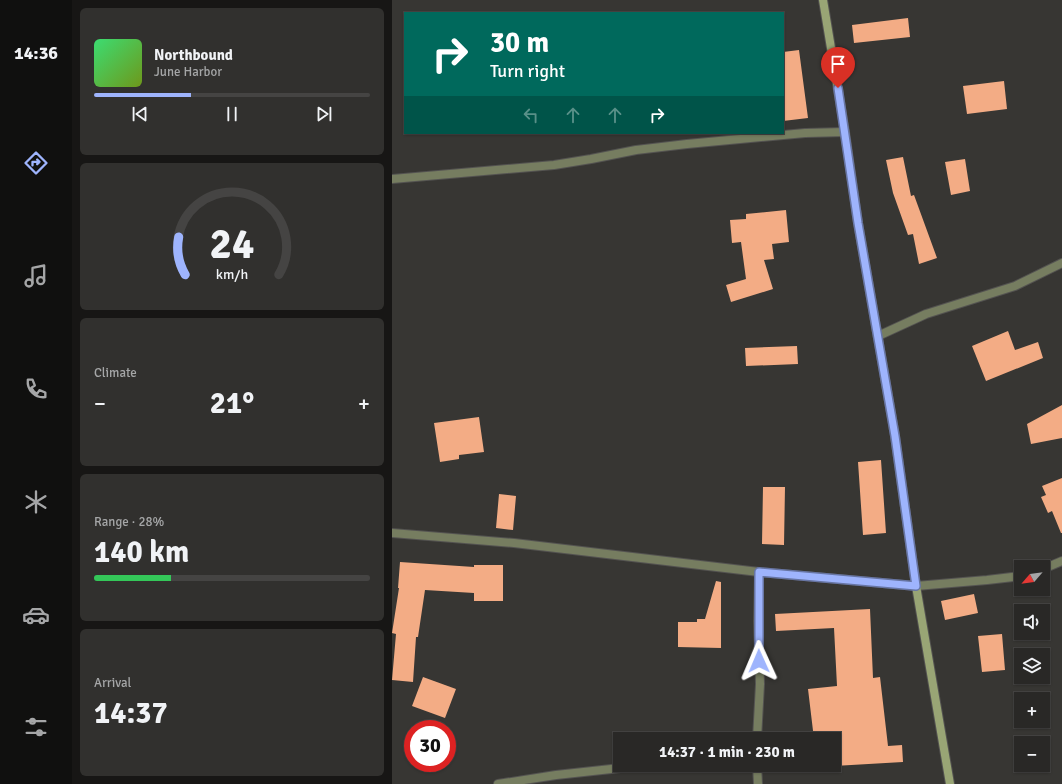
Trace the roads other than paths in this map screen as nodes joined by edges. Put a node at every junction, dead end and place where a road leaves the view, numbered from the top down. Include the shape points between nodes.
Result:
1 (823, 0) edge
2 (845, 132) junction
3 (392, 179) edge
4 (1062, 263) edge
5 (878, 336) junction
6 (392, 533) edge
7 (1062, 561) edge
8 (1050, 566) edge
9 (759, 572) junction
10 (1014, 577) edge
11 (916, 586) junction
12 (757, 732) edge
13 (613, 768) edge
14 (757, 772) edge
15 (498, 784) edge
16 (758, 784) edge
17 (950, 784) edge

1 - 2 street
2 - 3 street via 805,133 687,144 636,150 554,165
2 - 5 street
4 - 5 street via 1015,286 926,314
5 - 11 street
6 - 9 street via 514,543
7 - 8 street
9 - 11 street
9 - 12 street via 760,684
10 - 11 street
11 - 17 street
13 - 15 street via 556,774
14 - 16 street

